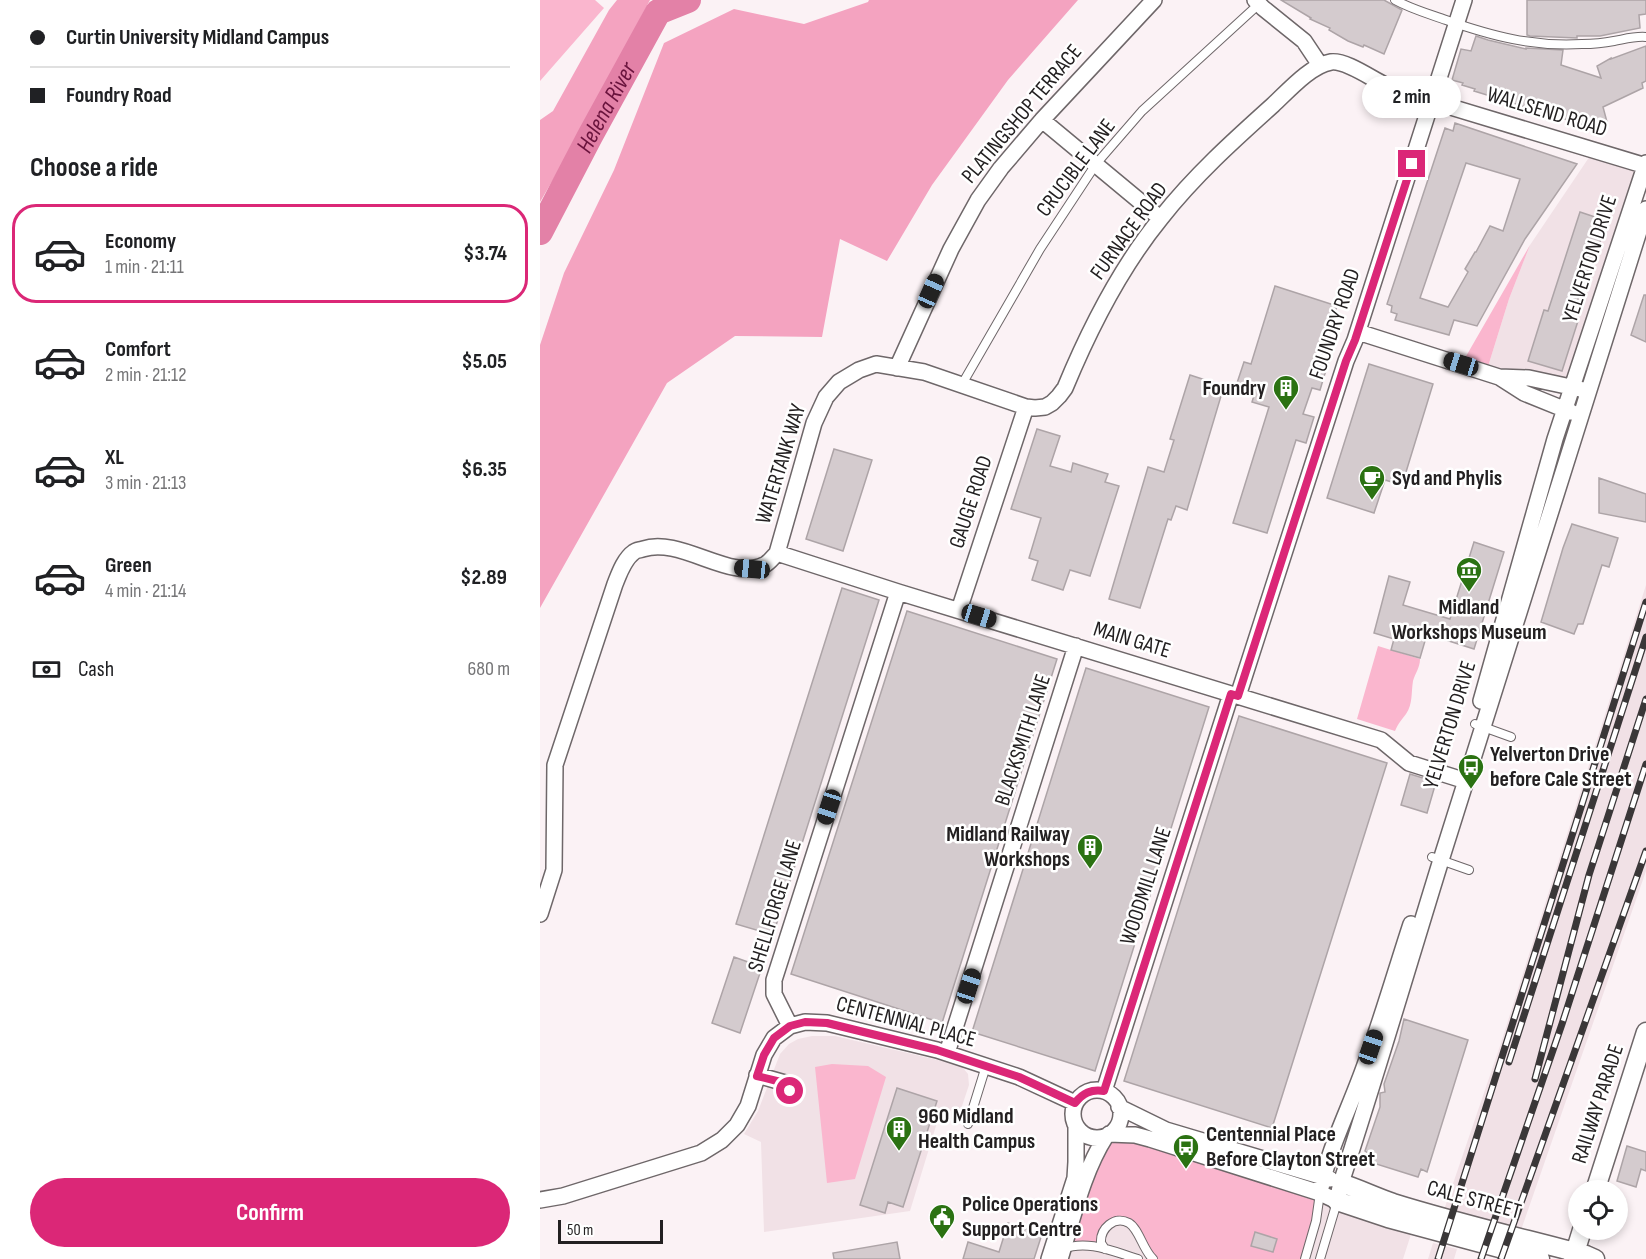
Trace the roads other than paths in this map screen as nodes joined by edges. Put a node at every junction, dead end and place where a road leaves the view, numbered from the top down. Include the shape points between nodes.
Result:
1 (1154, 0) edge
2 (1395, 0) edge
3 (1464, 0) edge
4 (1257, 2) edge
5 (1457, 24) junction
6 (1646, 37) edge
7 (1320, 66) junction
8 (1432, 100) junction
9 (1042, 120) junction
10 (1096, 164) junction
11 (1646, 165) edge
12 (1646, 209) edge
13 (1160, 218) junction
14 (1358, 332) junction
15 (897, 368) junction
16 (1499, 377) junction
17 (961, 386) junction
18 (1571, 388) junction
19 (1590, 391) junction
20 (1026, 407) junction
21 (1564, 410) junction
22 (1583, 416) junction
23 (777, 553) junction
24 (898, 592) junction
25 (959, 610) junction
26 (1076, 646) junction
27 (1234, 695) junction
28 (1479, 726) junction
29 (1511, 737) dead end
30 (1462, 780) junction
31 (1437, 858) junction
32 (1469, 870) dead end
33 (540, 914) edge
34 (790, 1026) junction
35 (1646, 1032) edge
36 (947, 1053) junction
37 (986, 1066) junction
38 (757, 1076) junction
39 (790, 1091) dead end
40 (1104, 1091) junction
41 (1075, 1103) junction
42 (1119, 1107) junction
43 (968, 1124) dead end
44 (1076, 1126) junction
45 (1107, 1135) junction
46 (1323, 1177) junction
47 (1599, 1180) edge
48 (1339, 1192) junction
49 (1320, 1193) junction
50 (540, 1200) edge
51 (1579, 1240) edge
52 (1105, 1249) junction
53 (1062, 1254) edge
54 (1574, 1256) edge
55 (1049, 1259) edge
56 (1137, 1259) edge
57 (1153, 1259) edge
58 (1305, 1259) edge
59 (1320, 1259) edge
60 (1540, 1259) edge
61 (1595, 1259) edge

1 - 9 street, PLATINGSHOP TERRACE
2 - 5 lane
3 - 5 street, FOUNDRY ROAD
4 - 7 street via 1304,41
4 - 10 lane, CRUCIBLE LANE via 1142,111
5 - 6 lane via 1542,45
5 - 8 street, FOUNDRY ROAD
7 - 8 street, WALLSEND ROAD via 1341,63 1386,85
7 - 13 street, FURNACE ROAD via 1224,150
8 - 11 street, WALLSEND ROAD
8 - 14 street, FOUNDRY ROAD
9 - 10 street
9 - 15 street, PLATINGSHOP TERRACE via 978,200 951,249
10 - 13 street
10 - 17 lane, CRUCIBLE LANE via 1040,249
11 - 18 street, YELVERTON DRIVE
12 - 19 street, YELVERTON DRIVE
13 - 20 street, FURNACE ROAD via 1095,321 1065,388 1045,407
14 - 16 street
14 - 27 street, FOUNDRY ROAD
15 - 17 street, WATERTANK WAY via 924,372
15 - 23 street, WATERTANK WAY via 876,364 859,370 839,382 826,397 814,423
16 - 18 street via 1529,378
16 - 21 street
17 - 20 street, WATERTANK WAY
18 - 19 street
18 - 21 street, YELVERTON DRIVE
19 - 22 street, YELVERTON DRIVE
20 - 25 street, GAUGE ROAD
21 - 22 street
21 - 28 street, YELVERTON DRIVE
22 - 28 street, YELVERTON DRIVE
23 - 24 street, MAIN GATE
23 - 33 street, WATERTANK WAY via 765,565 752,569 666,547 649,547 634,552 624,564 555,765 554,870
24 - 25 street, MAIN GATE
24 - 34 street, SHELLFORGE LANE via 774,980 774,994
25 - 26 street, MAIN GATE
26 - 27 street, MAIN GATE
26 - 36 street, BLACKSMITH LANE
27 - 30 street, MAIN GATE via 1381,740 1409,763
27 - 40 street, WOODMILL LANE
28 - 29 lane
28 - 30 street, YELVERTON DRIVE
30 - 31 street, YELVERTON DRIVE
31 - 32 lane
31 - 46 street, YELVERTON DRIVE
31 - 48 street, YELVERTON DRIVE via 1380,1063
34 - 36 street, CENTENNIAL PLACE via 827,1023
34 - 38 street via 774,1038
35 - 47 street, RAILWAY PARADE
36 - 37 street, CENTENNIAL PLACE
37 - 41 street, CENTENNIAL PLACE
37 - 43 lane
38 - 39 street via 785,1083
38 - 50 street via 748,1106 737,1125 701,1154
40 - 41 street via 1091,1091
40 - 42 street
41 - 44 street
42 - 45 street via 1119,1122
42 - 46 street via 1166,1130
44 - 45 street via 1086,1135
44 - 55 street via 1075,1178
45 - 49 street via 1150,1139
45 - 53 street via 1089,1168
46 - 48 street
46 - 49 street, YELVERTON DRIVE
48 - 49 street
48 - 54 street, CALE STREET via 1360,1189 1390,1202
48 - 59 lane
48 - 60 street, CALE STREET via 1400,1222
49 - 58 lane
51 - 54 street
52 - 53 lane via 1071,1246
52 - 56 lane
52 - 57 lane via 1102,1232 1111,1223 1123,1221 1134,1227
54 - 61 street, CALE STREET

